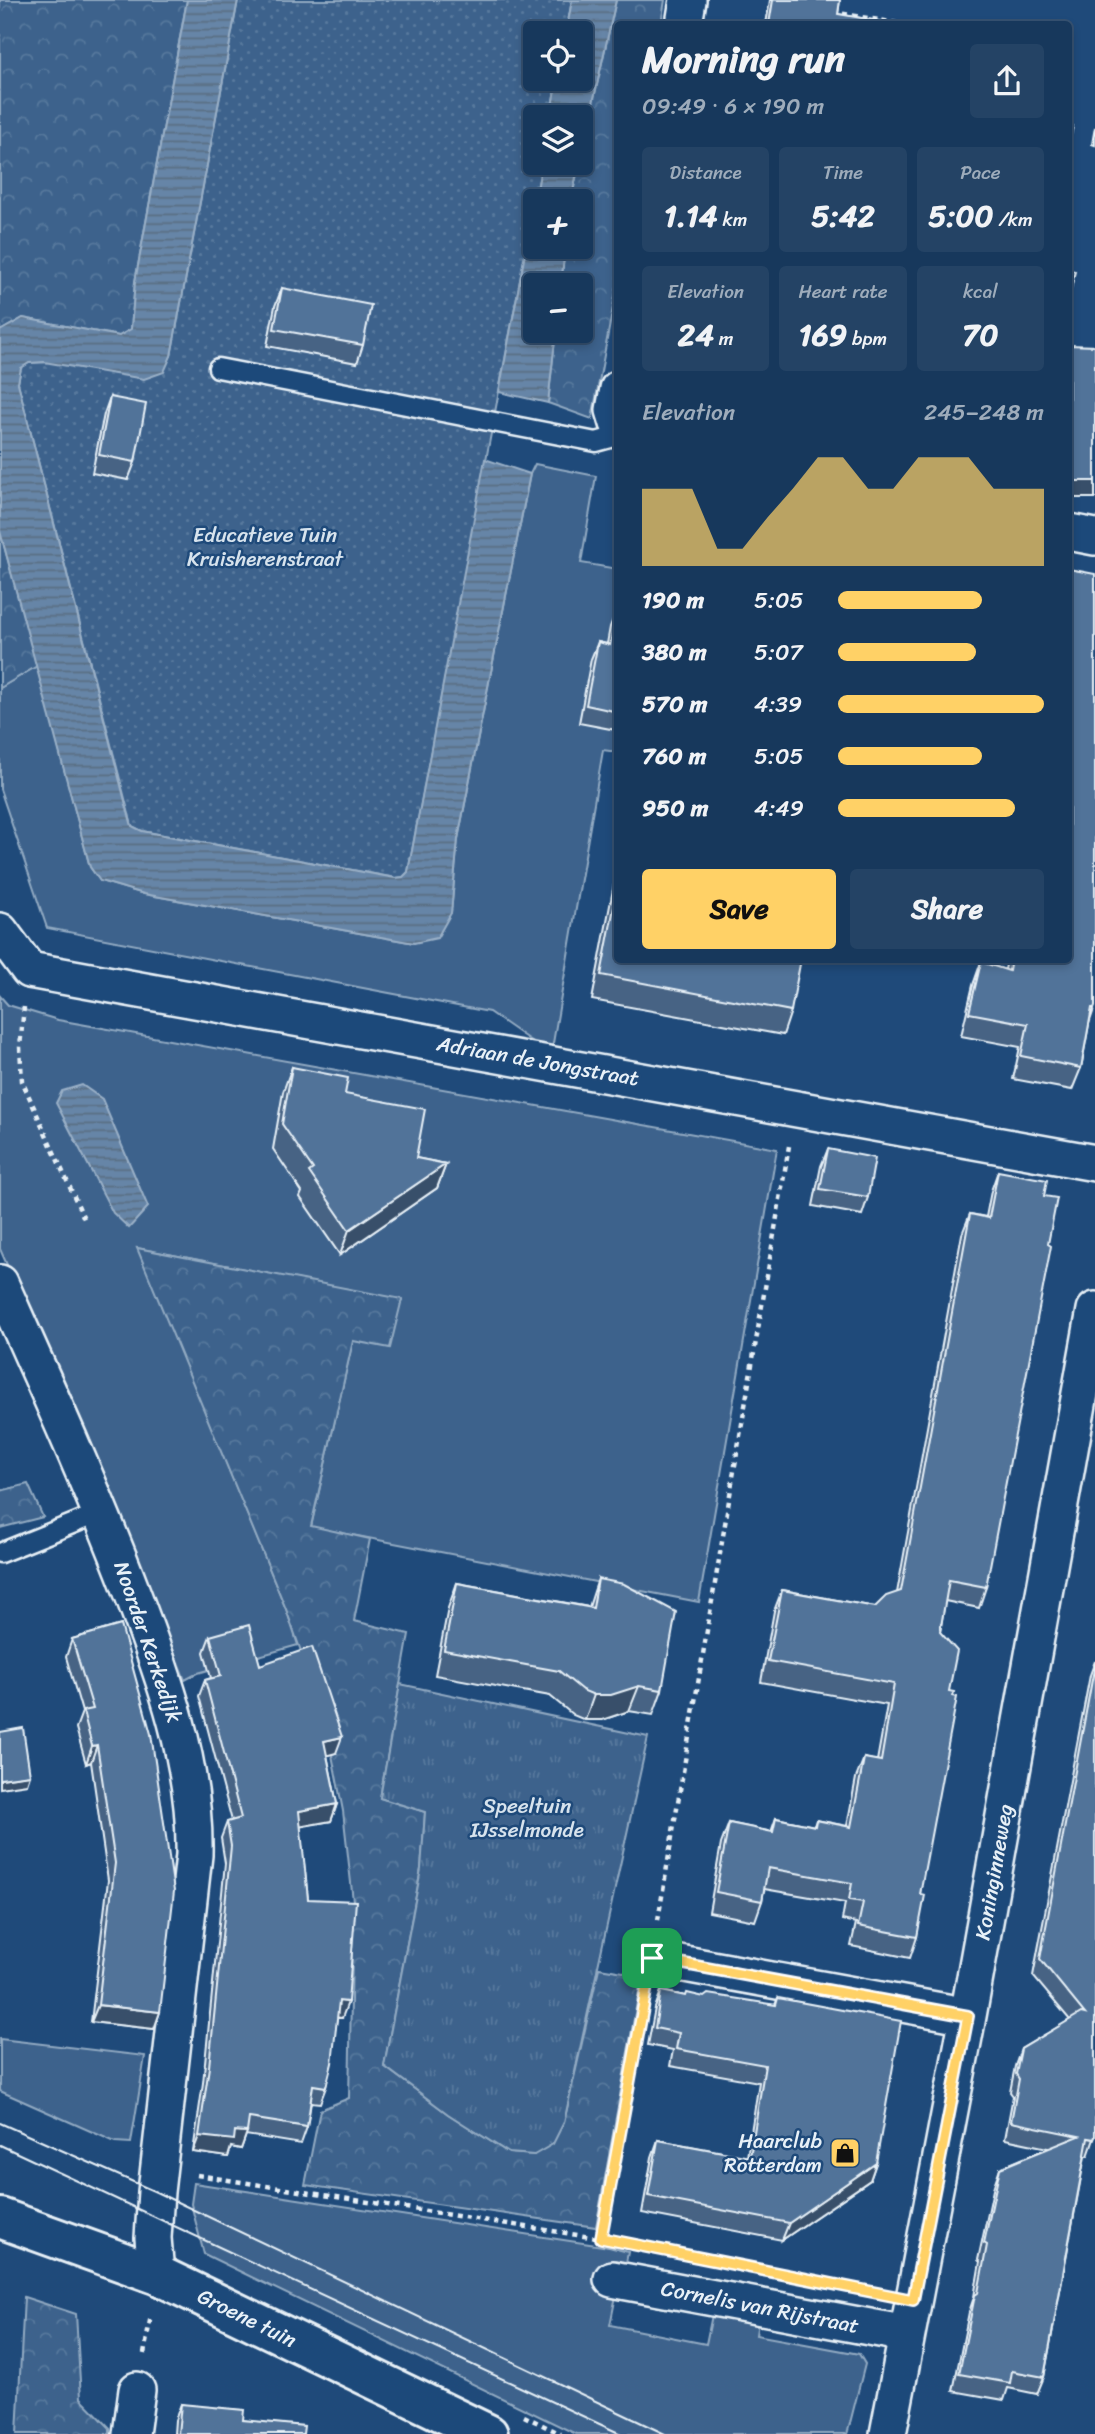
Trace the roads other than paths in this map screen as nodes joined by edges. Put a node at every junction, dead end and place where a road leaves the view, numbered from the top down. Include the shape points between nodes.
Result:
1 (688, 0) edge
2 (684, 21) edge
3 (218, 368) dead end
4 (614, 437) edge
5 (1072, 533) edge
6 (1095, 537) edge
7 (0, 931) edge
8 (1095, 1163) edge
9 (0, 1283) edge
10 (1095, 1310) edge
11 (102, 1512) junction
12 (0, 1553) edge
13 (652, 1958) road end
14 (968, 2016) junction
15 (0, 2218) edge
16 (154, 2256) junction
17 (612, 2279) dead end
18 (907, 2334) junction
19 (137, 2390) dead end
20 (131, 2434) edge
21 (488, 2434) edge
22 (888, 2434) edge

1 - 2 street
3 - 4 lane via 596,442
5 - 6 street
7 - 8 street, Adriaan de Jongstraat via 29,970
9 - 11 street, Noorder Kerkedijk
10 - 14 street, Koninginneweg
11 - 12 lane
11 - 16 street, Noorder Kerkedijk via 157,1657 178,1731 195,1824
13 - 14 street
14 - 18 street, Koninginneweg
15 - 16 street, Groene tuin
16 - 21 street, Groene tuin
17 - 18 street, Cornelis van Rijstraat
18 - 22 street, Koninginneweg
19 - 20 street

